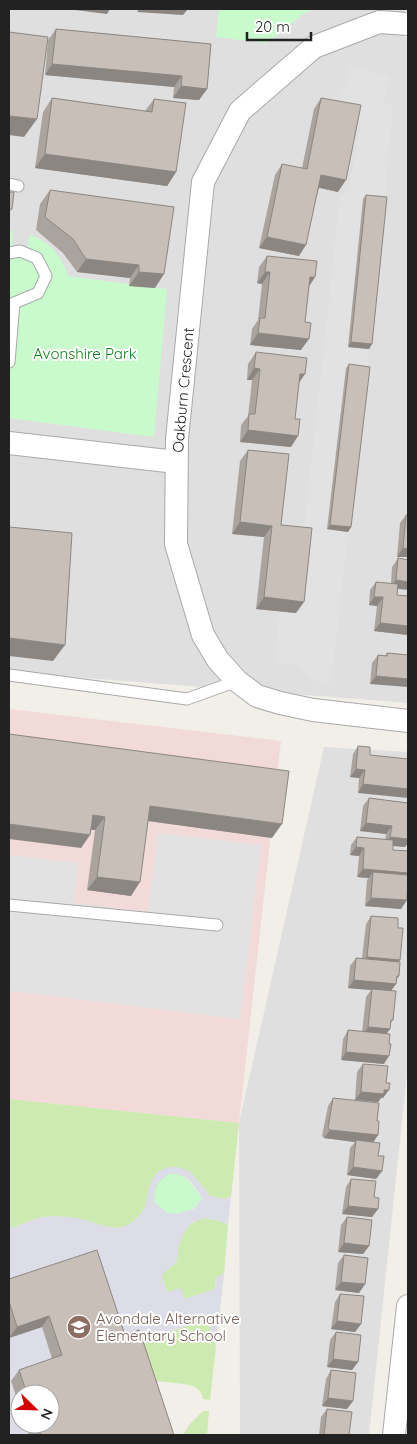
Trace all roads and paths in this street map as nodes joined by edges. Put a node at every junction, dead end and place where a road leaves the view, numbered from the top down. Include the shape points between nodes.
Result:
1 (408, 24) edge
2 (9, 253) edge
3 (11, 301) edge
4 (9, 362) edge
5 (9, 443) edge
6 (176, 462) junction
7 (9, 675) edge
8 (237, 681) junction
9 (408, 721) edge
10 (9, 906) edge
11 (217, 925) dead end
12 (408, 1306) edge
13 (400, 1422) edge

1 - 6 street, Oakburn Crescent via 380,22 314,47 240,111 203,182
2 - 3 lane via 20,251 37,258 46,276 38,293
3 - 4 lane
5 - 6 street
6 - 8 street, Oakburn Crescent via 176,544 203,635 218,660
7 - 8 lane via 187,699
8 - 9 street, Oakburn Crescent via 257,696 280,703
10 - 11 lane
12 - 13 street

